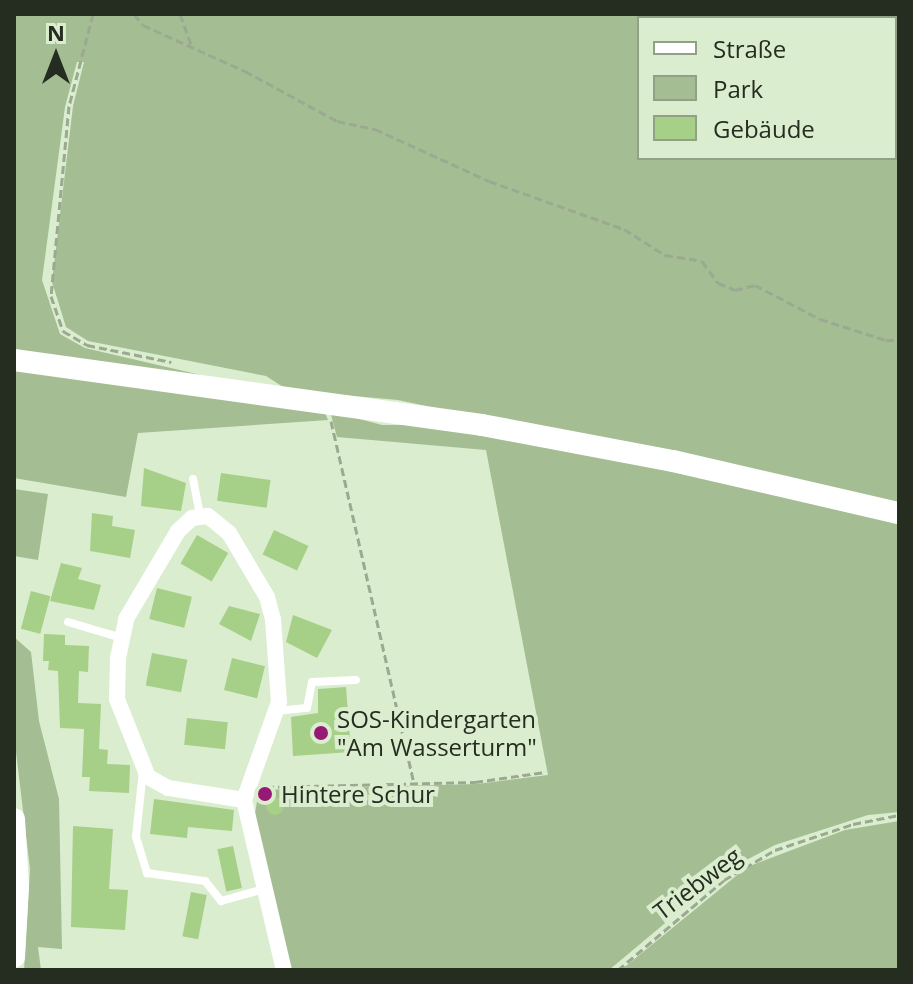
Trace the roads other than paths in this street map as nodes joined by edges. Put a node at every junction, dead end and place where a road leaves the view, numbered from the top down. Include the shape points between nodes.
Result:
1 (14, 360) edge
2 (193, 479) dead end
3 (899, 513) edge
4 (200, 516) junction
5 (68, 622) dead end
6 (122, 638) junction
7 (356, 680) dead end
8 (277, 711) junction
9 (143, 771) junction
10 (247, 793) junction
11 (14, 819) edge
12 (264, 889) junction
13 (14, 957) edge
14 (284, 970) edge

1 - 3 main road via 324,401 657,458
2 - 4 lane
4 - 6 street via 186,522 168,545 126,619
4 - 8 street via 222,523 267,597 280,688
5 - 6 lane
6 - 9 street via 117,699
7 - 8 lane via 312,682 307,708
8 - 10 street
9 - 10 street via 168,788
9 - 12 lane via 136,837 147,873 205,881 221,901
10 - 12 street
11 - 13 main road
12 - 14 street

